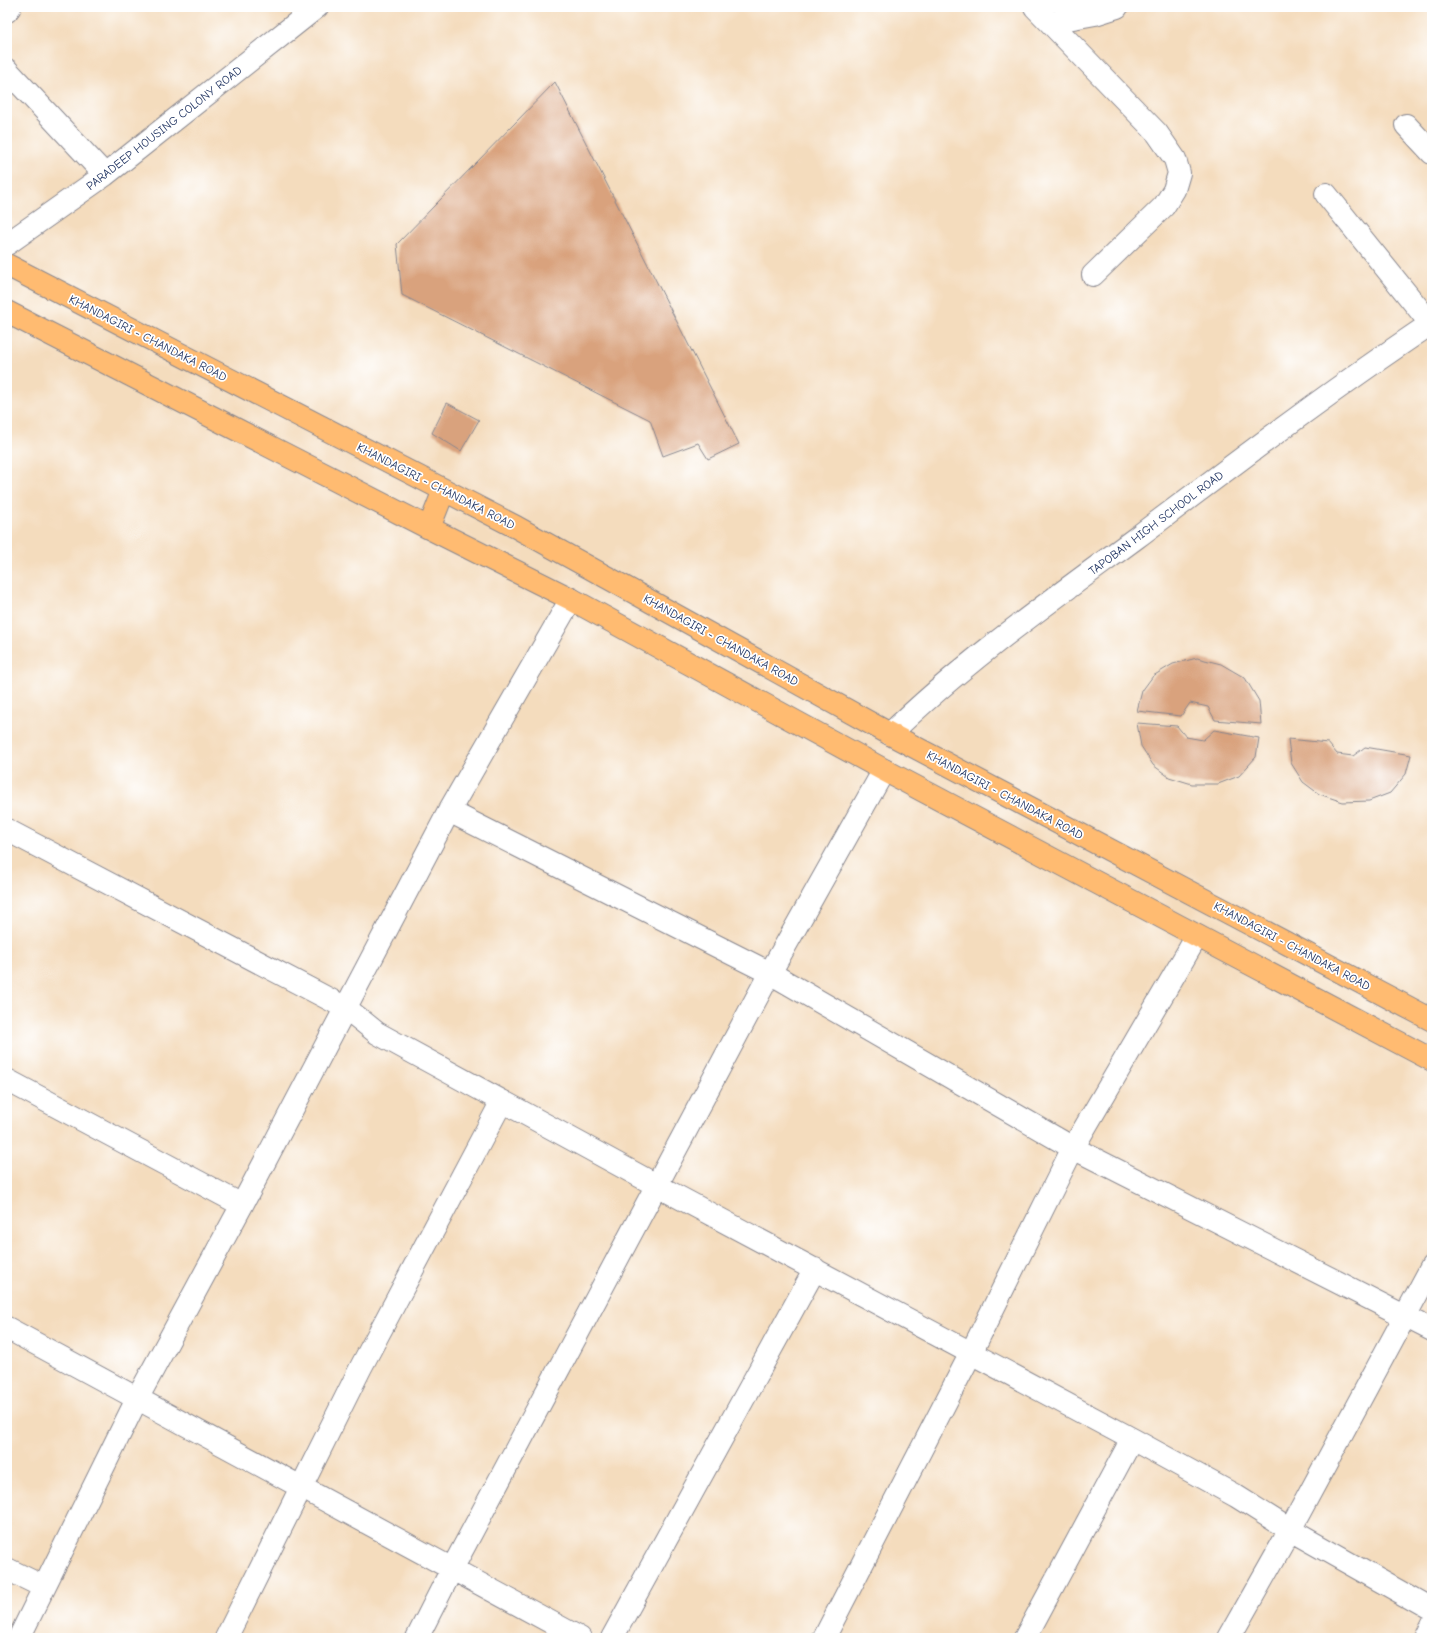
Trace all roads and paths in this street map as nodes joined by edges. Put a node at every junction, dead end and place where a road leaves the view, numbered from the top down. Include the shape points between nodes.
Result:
1 (10, 7) edge
2 (317, 7) edge
3 (1035, 7) edge
4 (1117, 7) edge
5 (7, 11) edge
6 (1050, 22) junction
7 (7, 70) edge
8 (1406, 125) dead end
9 (1432, 153) edge
10 (105, 175) junction
11 (1326, 194) dead end
12 (7, 244) edge
13 (7, 265) edge
14 (1093, 275) dead end
15 (7, 312) edge
16 (1431, 324) edge
17 (444, 490) junction
18 (429, 528) junction
19 (571, 599) junction
20 (890, 734) junction
21 (884, 770) junction
22 (449, 811) junction
23 (7, 830) edge
24 (1197, 936) junction
25 (770, 973) junction
26 (346, 1008) junction
27 (1432, 1020) edge
28 (1432, 1060) edge
29 (7, 1080) edge
30 (502, 1101) junction
31 (1073, 1148) junction
32 (656, 1185) junction
33 (242, 1205) junction
34 (1432, 1266) edge
35 (815, 1269) junction
36 (1406, 1316) junction
37 (7, 1328) edge
38 (1432, 1330) edge
39 (971, 1353) junction
40 (137, 1399) junction
41 (1132, 1439) junction
42 (300, 1487) junction
43 (1290, 1530) junction
44 (7, 1569) edge
45 (452, 1569) junction
46 (44, 1587) junction
47 (1432, 1610) edge
48 (1432, 1624) edge
49 (25, 1636) edge
50 (226, 1638) edge
51 (417, 1638) edge
52 (580, 1638) edge
53 (612, 1638) edge
54 (824, 1638) edge
55 (1025, 1638) edge
56 (1229, 1638) edge
57 (1425, 1638) edge

1 - 5 street
2 - 10 street, PARADEEP HOUSING COLONY ROAD
3 - 6 street
4 - 6 street via 1095,14
6 - 14 street via 1156,133 1176,159 1179,173 1174,190 1164,206
7 - 10 street
8 - 9 street
10 - 12 street, PARADEEP HOUSING COLONY ROAD
11 - 16 street
13 - 17 main road, KHANDAGIRI - CHANDAKA ROAD
15 - 18 main road
16 - 20 street, TAPOBAN HIGH SCHOOL ROAD via 1344,383 1014,628 920,705
17 - 18 main road
17 - 20 main road, KHANDAGIRI - CHANDAKA ROAD via 516,527
18 - 19 main road
19 - 21 main road
19 - 22 street
20 - 27 main road, KHANDAGIRI - CHANDAKA ROAD
21 - 24 main road
21 - 25 street
22 - 25 street
22 - 26 street
23 - 26 street
24 - 28 main road
24 - 31 street
25 - 31 street
25 - 32 street
26 - 30 street via 377,1033
26 - 33 street
29 - 33 street
30 - 32 street
30 - 42 street
31 - 36 street
31 - 39 street
32 - 35 street
32 - 45 street
33 - 40 street
34 - 36 street
35 - 39 street
35 - 53 street
36 - 38 street
36 - 43 street
37 - 40 street
39 - 41 street
39 - 54 street
40 - 42 street
40 - 46 street
41 - 43 street via 1236,1496
41 - 55 street
42 - 45 street
42 - 50 street
43 - 47 street
43 - 56 street
44 - 46 street
45 - 51 street
45 - 52 street
46 - 49 street
48 - 57 street

